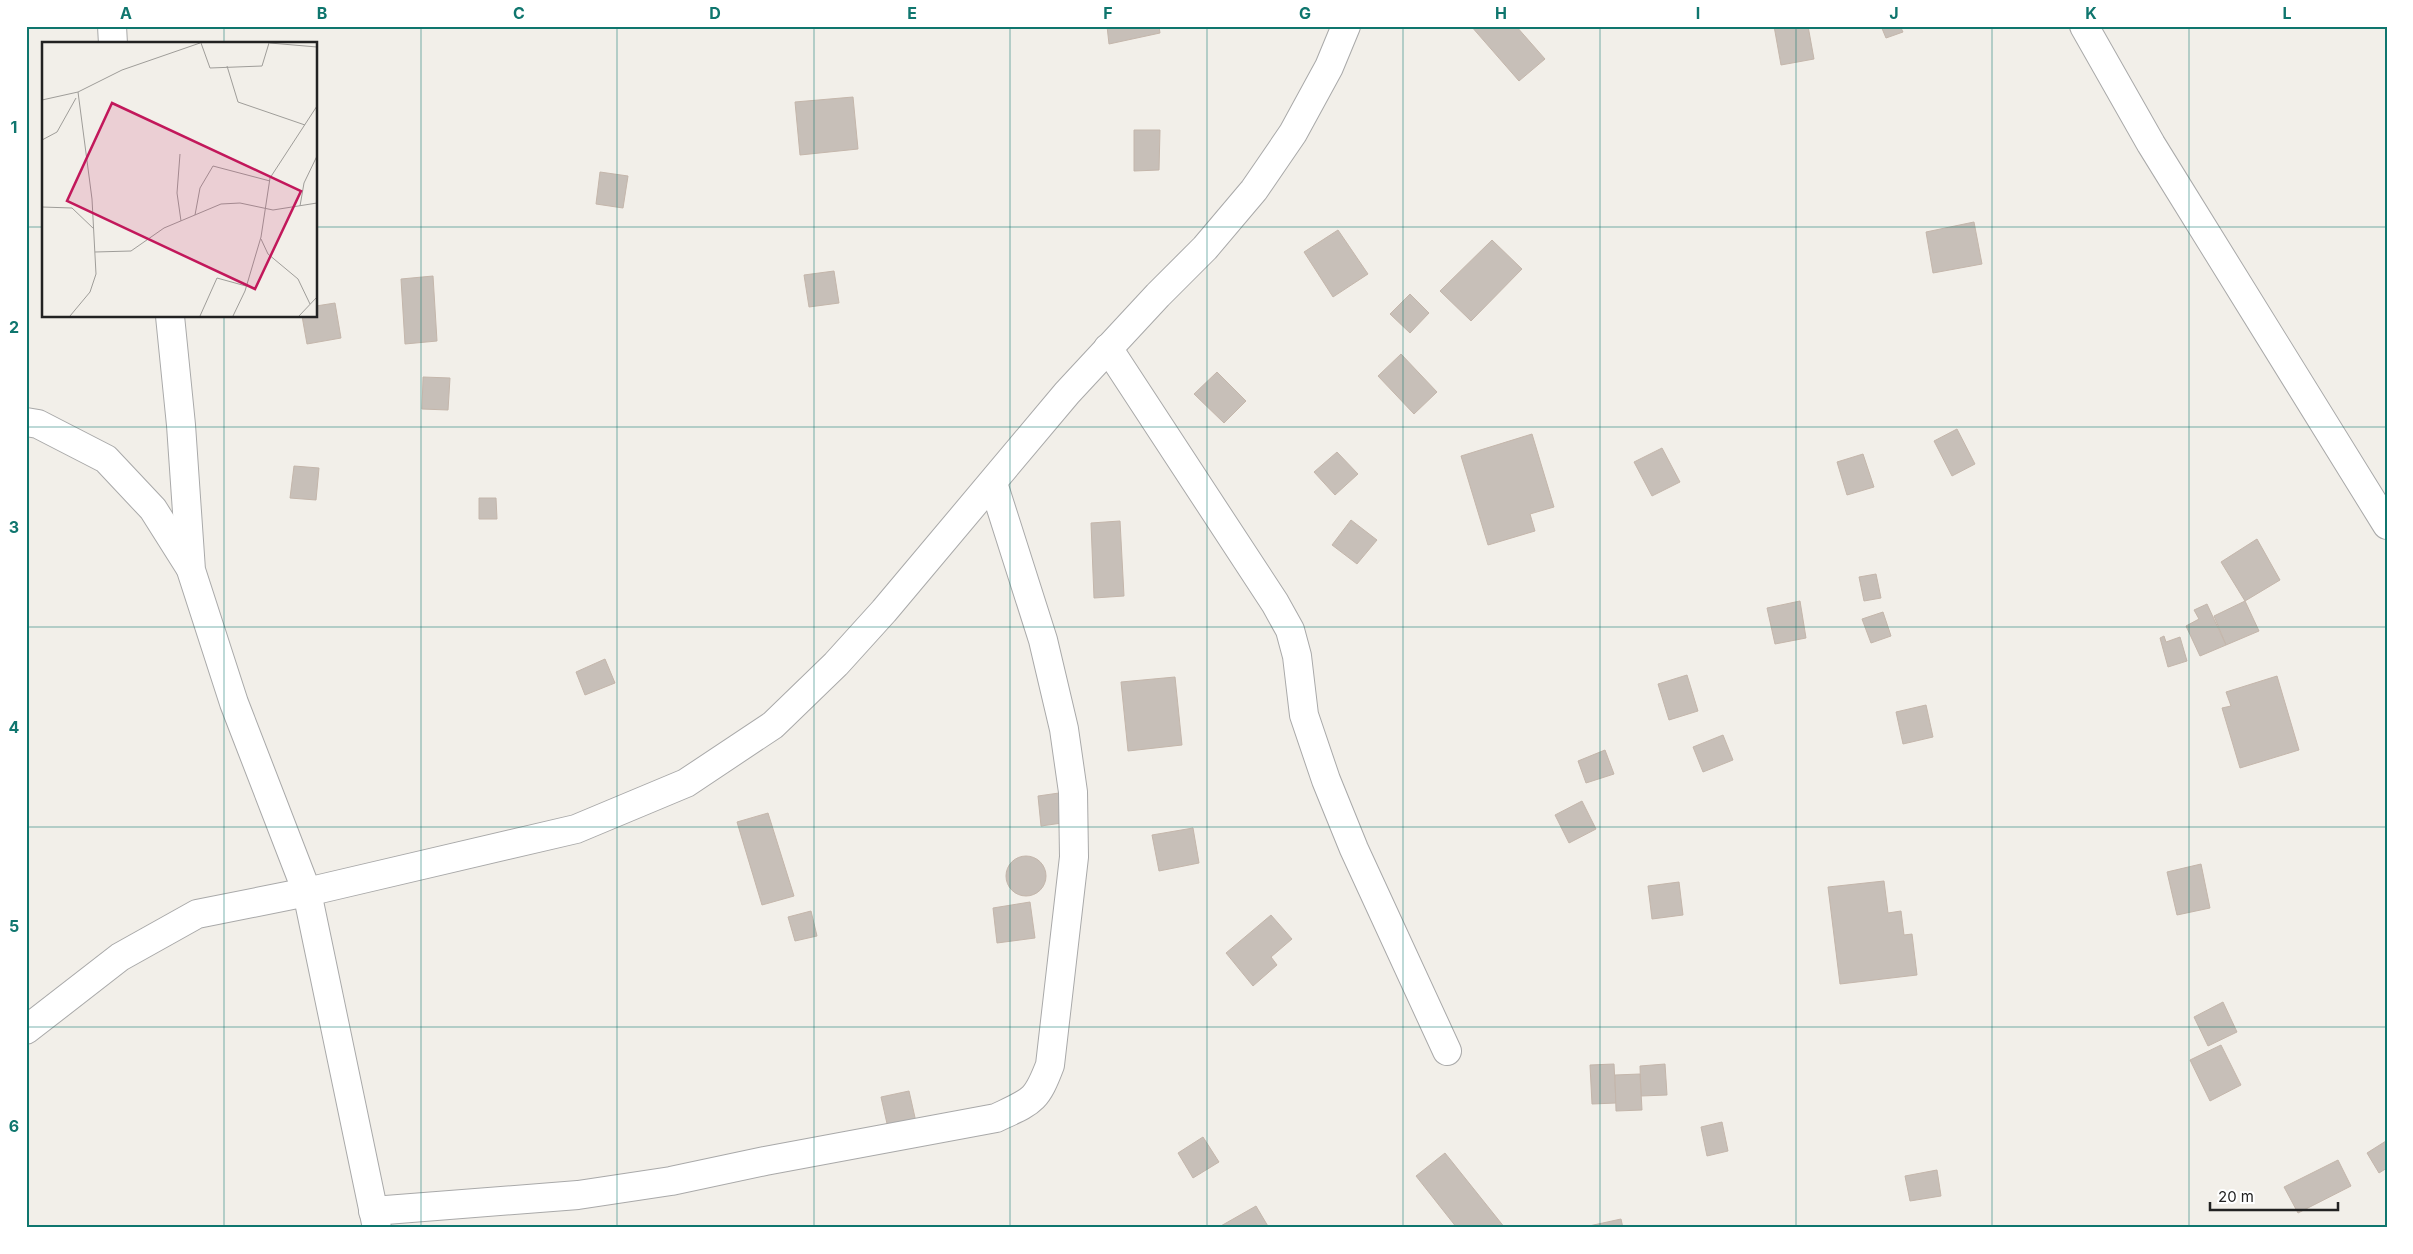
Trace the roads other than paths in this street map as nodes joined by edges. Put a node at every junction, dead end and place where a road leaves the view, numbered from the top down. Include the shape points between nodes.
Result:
1 (112, 26) edge
2 (1346, 26) edge
3 (2084, 26) edge
4 (113, 42) edge
5 (170, 318) edge
6 (1108, 348) junction
7 (26, 422) edge
8 (993, 483) junction
9 (2387, 525) edge
10 (191, 570) junction
11 (307, 892) junction
12 (26, 1030) edge
13 (1447, 1051) dead end
14 (375, 1220) edge

1 - 4 street
2 - 6 street via 1329,67 1293,133 1254,190 1205,248
3 - 9 street via 2151,144
5 - 10 street
6 - 8 street
6 - 13 street via 1290,630 1297,656 1304,715 1326,780 1354,849
7 - 10 street via 38,424 106,459 153,509
8 - 11 street via 836,664 773,725 686,783 576,829
8 - 14 street via 1042,640 1064,728 1074,792 1074,857 1050,1064 1041,1090 1028,1103 996,1118 671,1182
10 - 11 street via 234,703
11 - 12 street via 197,914 120,957
11 - 14 street

